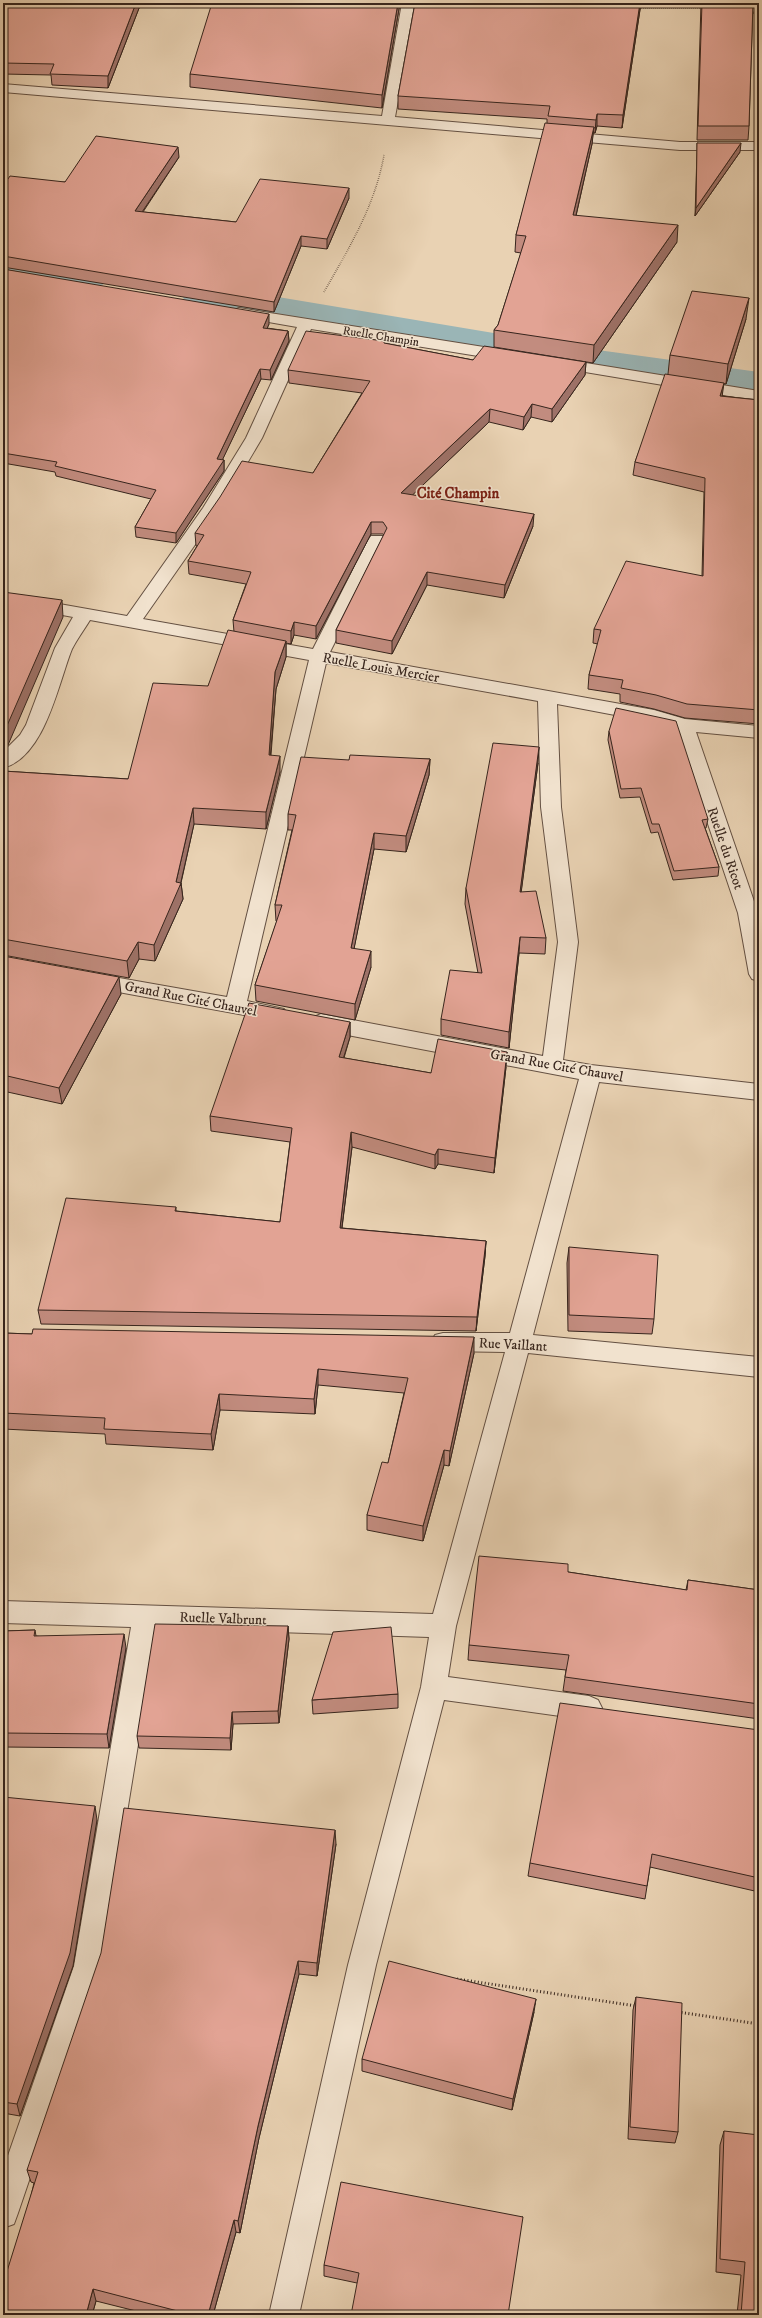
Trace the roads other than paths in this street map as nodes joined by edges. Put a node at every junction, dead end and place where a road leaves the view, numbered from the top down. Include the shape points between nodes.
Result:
1 (409, 3) edge
2 (3, 88) edge
3 (388, 120) junction
4 (759, 146) edge
5 (220, 310) edge
6 (306, 324) junction
7 (525, 359) edge
8 (540, 361) edge
9 (759, 396) edge
10 (377, 540) edge
11 (3, 599) edge
12 (84, 614) junction
13 (132, 622) junction
14 (319, 656) junction
15 (547, 696) junction
16 (684, 724) junction
17 (759, 732) edge
18 (3, 762) edge
19 (759, 974) edge
20 (73, 976) edge
21 (235, 1006) junction
22 (552, 1065) junction
23 (591, 1073) junction
24 (759, 1092) edge
25 (425, 1341) edge
26 (520, 1343) junction
27 (759, 1367) edge
28 (3, 1612) edge
29 (146, 1616) junction
30 (443, 1626) junction
31 (434, 1686) junction
32 (612, 1711) edge
33 (3, 2213) edge
34 (284, 2315) edge

1 - 3 street
2 - 3 street
3 - 4 street via 680,146
5 - 6 street, Ruelle Champin
6 - 7 street, Ruelle Champin
6 - 13 street via 254,438 211,509
8 - 9 street
10 - 14 street
11 - 12 street, Ruelle Louis Mercier
12 - 13 street, Ruelle Louis Mercier
12 - 18 street via 64,649 42,712 16,753
13 - 14 street, Ruelle Louis Mercier
14 - 15 street, Ruelle Louis Mercier
14 - 21 street
15 - 16 street, Ruelle Louis Mercier
15 - 22 street via 551,807 568,942
16 - 17 street, Ruelle Louis Mercier
16 - 19 street, Ruelle du Ricot via 748,913
20 - 21 street, Grand Rue Cité Chauvel
21 - 22 street, Grand Rue Cité Chauvel
22 - 23 street, Grand Rue Cité Chauvel
23 - 24 street, Grand Rue Cité Chauvel
23 - 26 street
25 - 26 street, Rue Vaillant
26 - 27 street, Rue Vaillant
26 - 30 street
28 - 29 street, Ruelle Valbrunt
29 - 30 street, Ruelle Valbrunt
29 - 33 street via 88,1966
30 - 31 street
31 - 32 street
31 - 34 street via 362,1965

